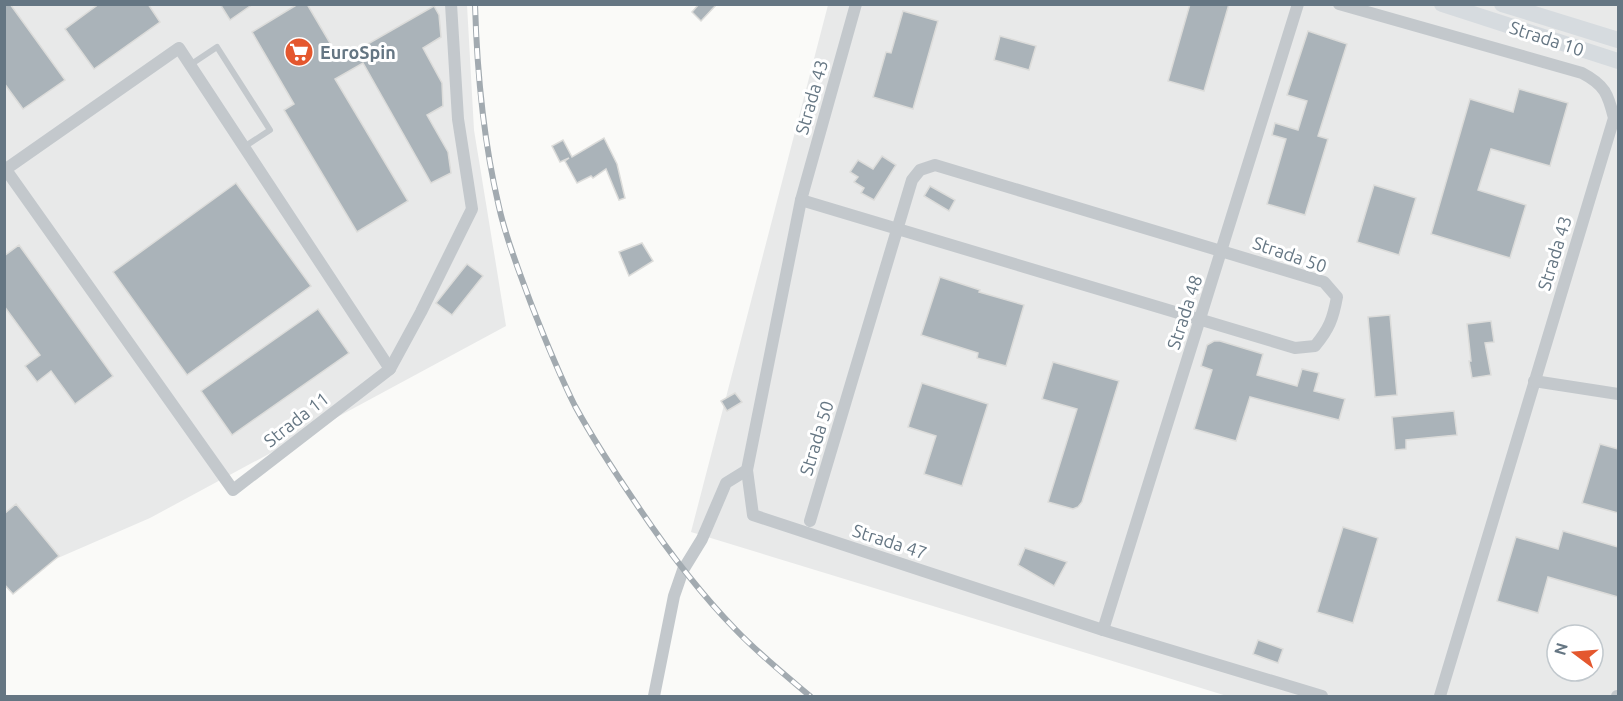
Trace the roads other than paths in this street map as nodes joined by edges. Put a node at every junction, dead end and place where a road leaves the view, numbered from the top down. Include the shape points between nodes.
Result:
1 (451, 4) edge
2 (856, 4) edge
3 (1298, 4) edge
4 (1339, 4) edge
5 (1442, 4) edge
6 (1502, 4) edge
7 (1618, 40) edge
8 (1618, 61) edge
9 (190, 65) junction
10 (244, 147) junction
11 (5, 168) edge
12 (801, 200) junction
13 (897, 228) junction
14 (1222, 251) junction
15 (1200, 319) junction
16 (390, 369) junction
17 (1534, 381) junction
18 (1618, 394) edge
19 (747, 470) junction
20 (810, 520) dead end
21 (1103, 630) junction
22 (654, 696) edge
23 (1322, 696) edge
24 (1440, 696) edge

1 - 16 street via 458,118 472,209
2 - 12 street, Strada 43
3 - 14 street, Strada 48
4 - 17 street, Strada 43 via 1582,72 1596,80 1609,97 1614,118
5 - 8 street, Strada 10
6 - 7 street, Strada 10
9 - 10 street
9 - 10 lane via 217,47 270,130
9 - 11 street via 179,48
10 - 16 street
11 - 16 street, Strada 11 via 233,490
12 - 13 street, Strada 50
12 - 19 street, Strada 47
13 - 14 street, Strada 50 via 912,180 920,170 935,165
13 - 15 street, Strada 50
13 - 20 street, Strada 50
14 - 15 street, Strada 48
14 - 15 street, Strada 50 via 1324,282 1337,297 1333,318 1316,346 1295,348
15 - 21 street, Strada 48
17 - 18 street
17 - 24 street, Strada 43
19 - 21 street, Strada 47 via 753,515
19 - 22 street via 726,483 702,539 683,570
21 - 23 street, Strada 47

